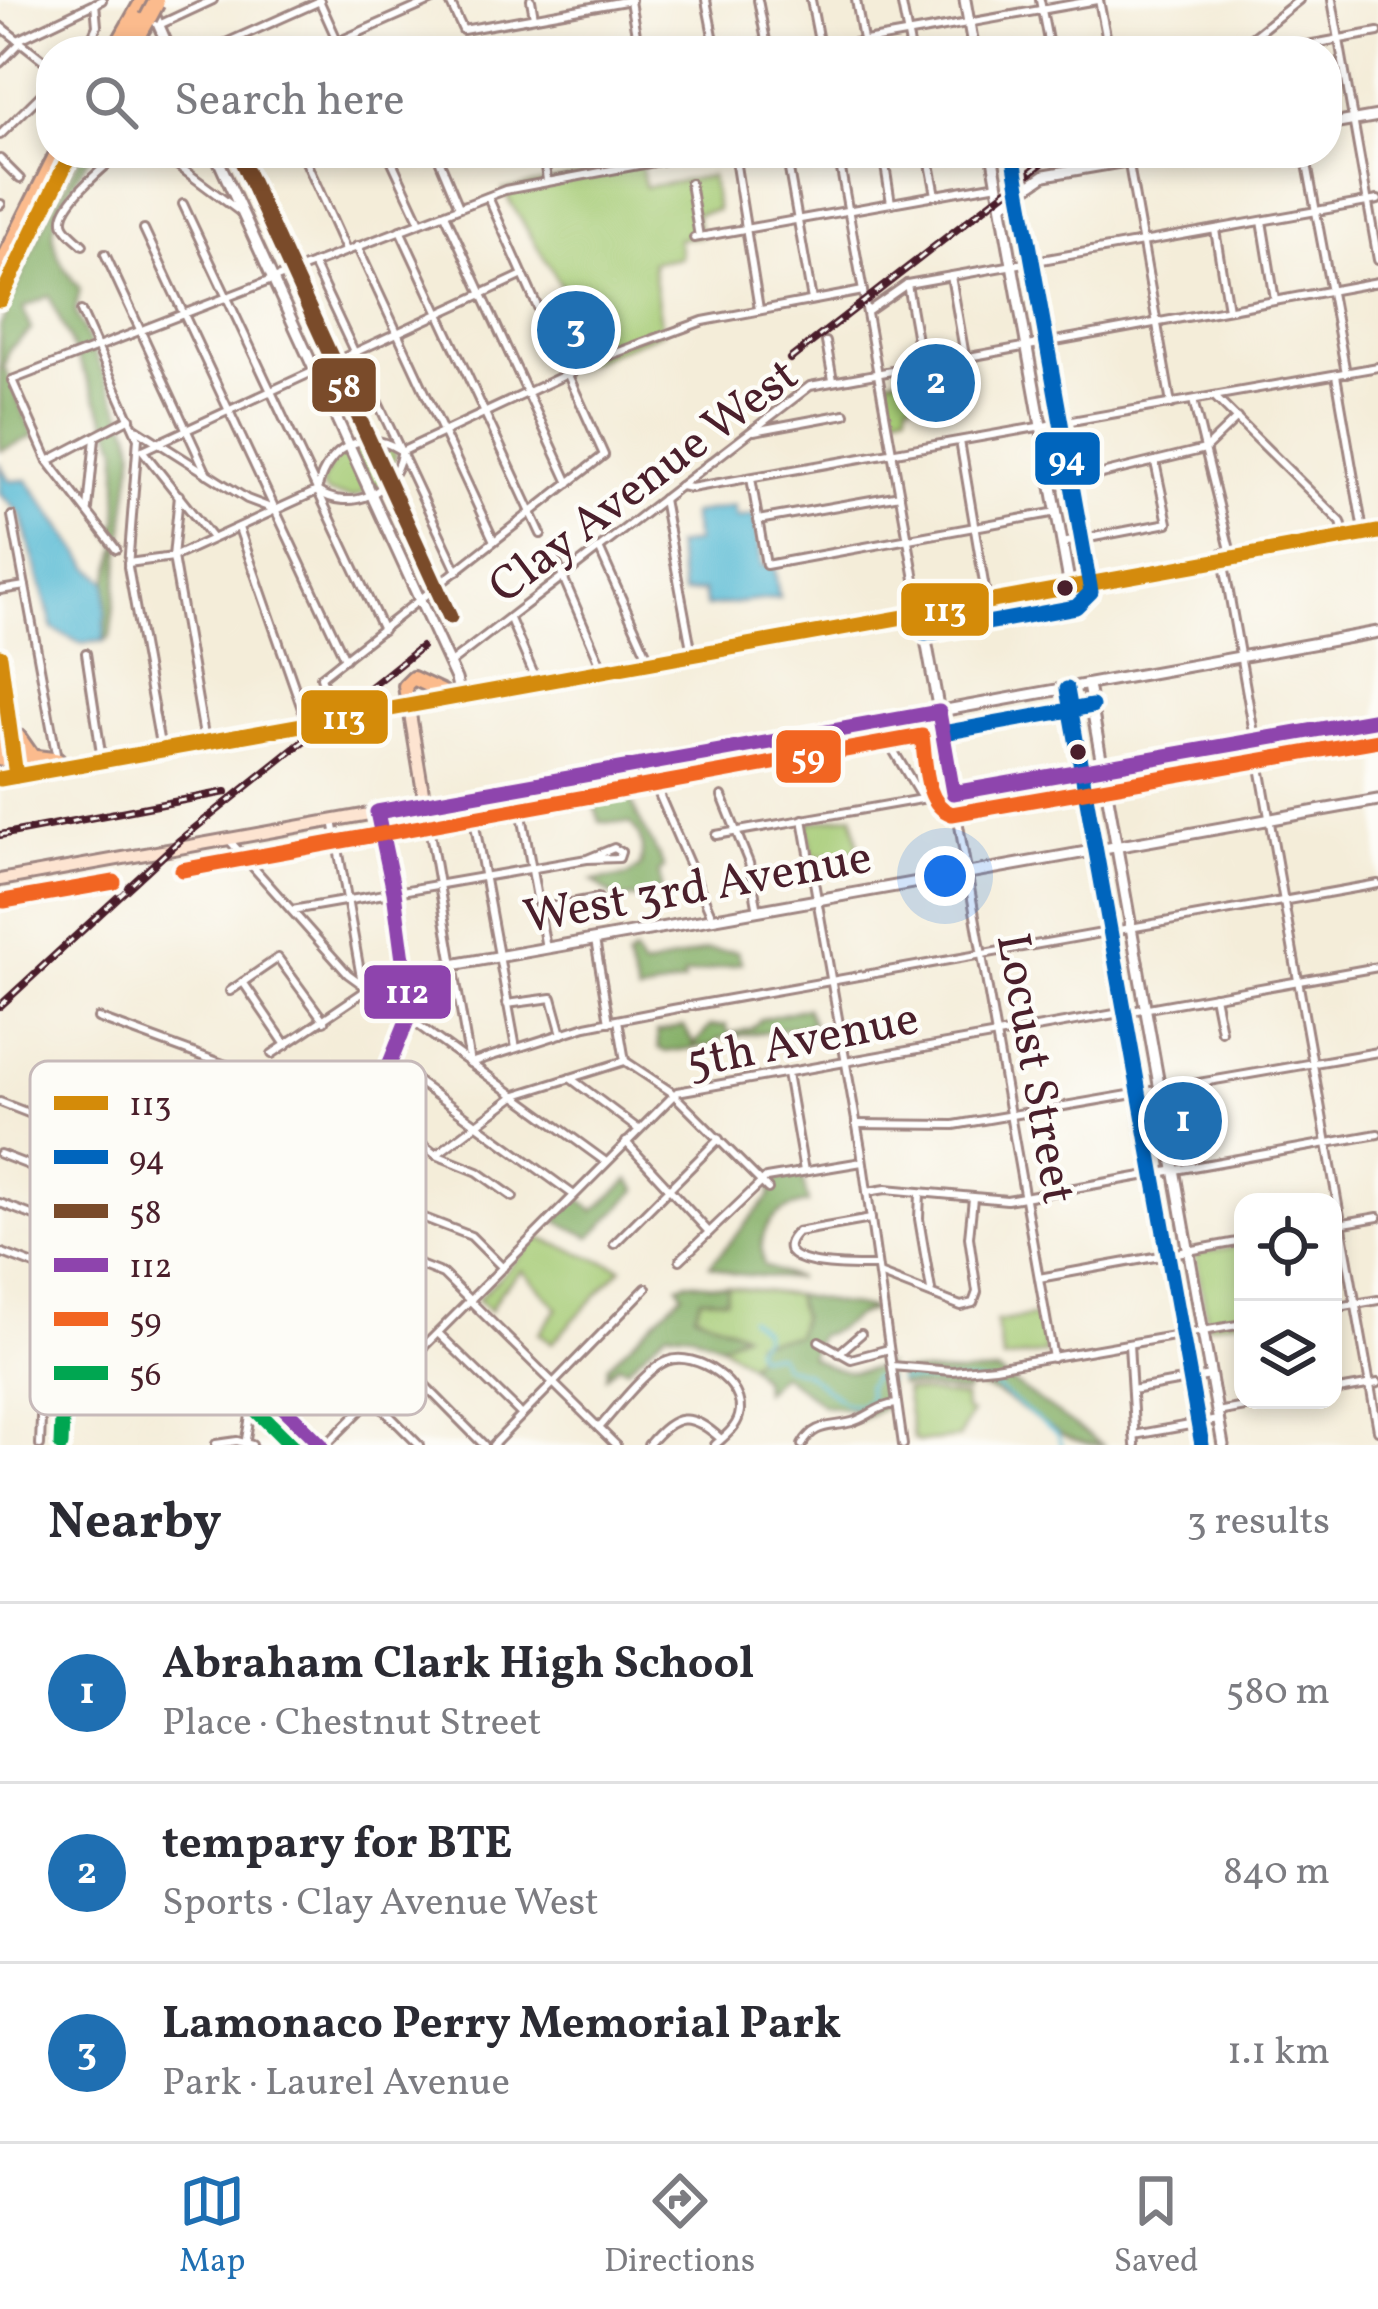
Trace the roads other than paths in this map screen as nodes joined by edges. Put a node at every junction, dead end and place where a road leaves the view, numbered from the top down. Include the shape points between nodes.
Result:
1 (213, 0) edge
2 (320, 0) edge
3 (433, 0) edge
4 (449, 0) edge
5 (531, 0) edge
6 (574, 0) edge
7 (630, 0) edge
8 (706, 0) edge
9 (758, 0) edge
10 (811, 0) edge
11 (856, 0) edge
12 (902, 0) edge
13 (965, 0) edge
14 (1040, 0) edge
15 (1098, 0) edge
16 (1298, 0) edge
17 (1332, 0) edge
18 (97, 1) edge
19 (150, 7) edge
20 (578, 9) junction
21 (1042, 10) junction
22 (534, 17) junction
23 (969, 23) junction
24 (0, 26) edge
25 (1378, 32) edge
26 (908, 34) junction
27 (93, 36) edge
28 (127, 36) edge
29 (136, 36) edge
30 (163, 36) edge
31 (241, 36) edge
32 (336, 36) edge
33 (350, 36) edge
34 (636, 36) edge
35 (713, 36) edge
36 (765, 36) edge
37 (817, 36) edge
38 (862, 36) edge
39 (901, 36) edge
40 (971, 36) edge
41 (1047, 36) edge
42 (1105, 36) edge
43 (1254, 36) edge
44 (1338, 36) edge
45 (1342, 38) edge
46 (19, 41) junction
47 (36, 54) edge
48 (1342, 59) edge
49 (0, 63) edge
50 (36, 100) edge
51 (1378, 116) edge
52 (1354, 120) junction
53 (1342, 122) edge
54 (0, 135) edge
55 (0, 159) edge
56 (50, 168) edge
57 (63, 168) edge
58 (104, 168) edge
59 (181, 168) edge
60 (223, 168) edge
61 (309, 168) edge
62 (395, 168) edge
63 (443, 168) edge
64 (545, 168) edge
65 (615, 168) edge
66 (737, 168) edge
67 (789, 168) edge
68 (841, 168) edge
69 (886, 168) edge
70 (931, 168) edge
71 (995, 168) edge
72 (1077, 168) edge
73 (1130, 168) edge
74 (1308, 168) edge
75 (20, 178) dead end
76 (547, 180) junction
77 (689, 183) dead end
78 (998, 184) junction
79 (936, 195) junction
80 (488, 196) junction
81 (1378, 200) edge
82 (1368, 202) junction
83 (892, 203) junction
84 (183, 204) dead end
85 (1002, 204) junction
86 (459, 207) junction
87 (238, 211) junction
88 (849, 211) junction
89 (1316, 211) junction
90 (445, 213) junction
91 (798, 220) junction
92 (1262, 221) junction
93 (420, 222) junction
94 (144, 229) dead end
95 (748, 229) junction
96 (1215, 229) junction
97 (400, 230) junction
98 (1143, 242) junction
99 (83, 245) dead end
100 (357, 246) junction
101 (346, 250) junction
102 (106, 254) dead end
103 (1378, 260) edge
104 (312, 263) junction
105 (1012, 264) junction
106 (0, 268) edge
107 (524, 275) junction
108 (951, 276) junction
109 (270, 279) junction
110 (1378, 282) edge
111 (907, 284) junction
112 (1330, 290) junction
113 (863, 291) junction
114 (482, 295) junction
115 (226, 296) junction
116 (0, 300) edge
117 (812, 300) junction
118 (1275, 300) junction
119 (759, 309) junction
120 (1228, 309) junction
121 (81, 311) dead end
122 (867, 312) junction
123 (184, 313) junction
124 (439, 314) junction
125 (1157, 322) junction
126 (141, 330) junction
127 (397, 334) junction
128 (826, 342) dead end
129 (1027, 346) junction
130 (97, 347) junction
131 (355, 353) junction
132 (964, 356) junction
133 (921, 364) junction
134 (1378, 367) edge
135 (878, 371) junction
136 (314, 372) junction
137 (1346, 373) junction
138 (568, 374) junction
139 (1336, 374) junction
140 (833, 380) junction
141 (272, 392) junction
142 (527, 393) junction
143 (1214, 396) junction
144 (1193, 400) junction
145 (1172, 404) junction
146 (230, 411) junction
147 (485, 413) junction
148 (845, 414) dead end
149 (130, 418) junction
150 (1237, 418) junction
151 (1041, 426) junction
152 (135, 428) junction
153 (188, 430) junction
154 (443, 432) junction
155 (748, 432) junction
156 (95, 437) junction
157 (960, 441) junction
158 (160, 443) junction
159 (349, 445) junction
160 (1205, 449) junction
161 (140, 450) junction
162 (401, 452) junction
163 (892, 453) junction
164 (48, 461) junction
165 (1155, 461) junction
166 (207, 474) junction
167 (751, 478) junction
168 (569, 483) junction
169 (1052, 485) junction
170 (680, 486) junction
171 (317, 491) junction
172 (179, 495) junction
173 (900, 495) junction
174 (372, 496) junction
175 (663, 499) junction
176 (276, 510) junction
177 (88, 512) junction
178 (531, 512) junction
179 (1057, 512) junction
180 (12, 516) dead end
181 (758, 520) junction
182 (973, 526) junction
183 (238, 527) junction
184 (1371, 530) edge
185 (541, 534) dead end
186 (1345, 535) junction
187 (907, 538) junction
188 (212, 539) junction
189 (494, 541) junction
190 (1062, 543) junction
191 (599, 548) junction
192 (116, 550) dead end
193 (554, 556) dead end
194 (1227, 556) junction
195 (173, 557) junction
196 (128, 563) junction
197 (457, 571) junction
198 (562, 576) junction
199 (1070, 584) junction
200 (25, 586) junction
201 (0, 590) edge
202 (986, 596) junction
203 (419, 600) junction
204 (920, 610) junction
205 (510, 618) junction
206 (383, 630) junction
207 (1378, 632) edge
208 (692, 651) junction
209 (86, 653) dead end
210 (0, 656) edge
211 (1241, 658) junction
212 (345, 659) junction
213 (649, 659) junction
214 (449, 664) junction
215 (602, 667) junction
216 (536, 679) junction
217 (1088, 686) junction
218 (452, 693) junction
219 (408, 702) junction
220 (0, 704) edge
221 (332, 712) junction
222 (939, 712) junction
223 (1378, 718) edge
224 (306, 720) junction
225 (7, 721) junction
226 (877, 723) junction
227 (205, 738) junction
228 (1255, 741) junction
229 (160, 746) junction
230 (101, 757) junction
231 (646, 764) junction
232 (58, 765) junction
233 (1103, 768) junction
234 (8, 770) edge
235 (517, 787) junction
236 (953, 793) junction
237 (469, 796) junction
238 (722, 796) dead end
239 (922, 798) junction
240 (1378, 800) edge
241 (425, 803) junction
242 (377, 812) junction
243 (803, 819) junction
244 (333, 820) junction
245 (1269, 820) junction
246 (736, 832) junction
247 (716, 835) dead end
248 (229, 840) junction
249 (1116, 847) junction
250 (587, 859) junction
251 (531, 868) junction
252 (967, 874) junction
253 (484, 877) junction
254 (0, 880) edge
255 (1378, 884) edge
256 (439, 885) junction
257 (394, 892) junction
258 (598, 898) dead end
259 (817, 900) junction
260 (347, 901) junction
261 (1283, 901) junction
262 (538, 909) junction
263 (292, 910) junction
264 (758, 910) junction
265 (712, 919) junction
266 (1131, 928) junction
267 (595, 940) junction
268 (546, 948) junction
269 (982, 955) junction
270 (498, 957) junction
271 (453, 965) junction
272 (1378, 968) edge
273 (407, 973) junction
274 (243, 982) junction
275 (831, 982) junction
276 (1298, 982) junction
277 (365, 986) junction
278 (230, 991) dead end
279 (1214, 996) junction
280 (507, 1004) junction
281 (1145, 1008) junction
282 (409, 1017) junction
283 (98, 1018) dead end
284 (324, 1021) junction
285 (614, 1021) junction
286 (1221, 1031) dead end
287 (562, 1034) junction
288 (996, 1035) junction
289 (286, 1045) junction
290 (516, 1048) junction
291 (1378, 1052) edge
292 (272, 1054) dead end
293 (215, 1061) edge
294 (391, 1061) edge
295 (625, 1061) junction
296 (844, 1062) junction
297 (470, 1063) junction
298 (1312, 1065) junction
299 (787, 1072) junction
300 (570, 1078) junction
301 (426, 1088) edge
302 (1159, 1089) junction
303 (674, 1094) junction
304 (515, 1096) junction
305 (3, 1103) edge
306 (1010, 1116) junction
307 (0, 1118) edge
308 (856, 1124) junction
309 (476, 1125) junction
310 (638, 1129) junction
311 (1378, 1133) edge
312 (718, 1139) junction
313 (626, 1142) junction
314 (1326, 1143) junction
315 (426, 1147) edge
316 (0, 1154) edge
317 (436, 1155) junction
318 (606, 1162) junction
319 (862, 1162) junction
320 (30, 1166) edge
321 (1174, 1170) junction
322 (804, 1172) junction
323 (761, 1181) junction
324 (669, 1188) junction
325 (768, 1189) dead end
326 (867, 1192) junction
327 (920, 1193) junction
328 (1333, 1193) edge
329 (574, 1195) junction
330 (1024, 1196) junction
331 (512, 1197) dead end
332 (973, 1198) junction
333 (0, 1203) edge
334 (30, 1214) edge
335 (1378, 1216) edge
336 (426, 1219) edge
337 (871, 1219) junction
338 (1342, 1223) edge
339 (709, 1232) junction
340 (1234, 1242) edge
341 (614, 1244) dead end
342 (1342, 1246) edge
343 (1189, 1250) junction
344 (0, 1252) edge
345 (680, 1260) dead end
346 (30, 1263) edge
347 (426, 1268) edge
348 (503, 1268) junction
349 (878, 1270) junction
350 (1039, 1277) junction
351 (646, 1288) dead end
352 (932, 1292) junction
353 (471, 1300) junction
354 (1378, 1300) edge
355 (1355, 1304) junction
356 (1342, 1306) edge
357 (1234, 1326) edge
358 (1202, 1331) junction
359 (438, 1333) junction
360 (861, 1334) dead end
361 (820, 1341) dead end
362 (1129, 1344) junction
363 (426, 1345) edge
364 (889, 1348) junction
365 (839, 1353) junction
366 (1053, 1358) junction
367 (892, 1366) junction
368 (1210, 1376) junction
369 (553, 1382) junction
370 (426, 1383) edge
371 (1374, 1384) edge
372 (1342, 1389) edge
373 (1132, 1390) junction
374 (897, 1404) junction
375 (1246, 1409) edge
376 (41, 1415) edge
377 (290, 1415) edge
378 (356, 1415) edge
379 (389, 1415) edge
380 (522, 1415) junction
381 (1217, 1416) junction
382 (599, 1428) junction
383 (1378, 1430) edge
384 (1134, 1435) junction
385 (718, 1442) edge
386 (215, 1444) edge
387 (247, 1444) edge
388 (612, 1444) edge
389 (40, 1445) edge
390 (323, 1445) edge
391 (419, 1445) edge
392 (488, 1445) edge
393 (648, 1445) edge
394 (802, 1445) edge
395 (903, 1445) edge
396 (1135, 1445) edge
397 (1223, 1445) edge

1 - 19 street
2 - 31 street
2 - 32 street
3 - 33 street
4 - 22 street via 463,30
5 - 22 street
6 - 20 street
7 - 20 street
7 - 34 street
8 - 35 street
9 - 36 street
10 - 37 street
11 - 38 street
12 - 26 street
13 - 23 street
14 - 21 street
15 - 21 street
15 - 42 street
16 - 43 street
17 - 44 street
18 - 27 street
18 - 46 street
19 - 28 highway
19 - 29 highway
19 - 30 street
20 - 22 street
21 - 23 street
21 - 41 street
23 - 26 street
23 - 40 street
24 - 46 street
25 - 45 street
26 - 39 street
46 - 47 street
46 - 49 street
48 - 52 street
50 - 54 street
51 - 52 street
52 - 53 street
52 - 82 street
55 - 75 street
56 - 106 highway
57 - 116 highway
58 - 99 street via 64,218
59 - 87 street
60 - 87 street
61 - 101 street
62 - 93 street
63 - 86 street
64 - 76 street
65 - 76 street
66 - 95 street
67 - 91 street
68 - 88 street, Locust Street
69 - 83 street
70 - 79 street
71 - 78 street
72 - 85 street via 1045,175
73 - 98 street
74 - 89 street
76 - 80 street
77 - 95 street via 696,238
78 - 79 street
78 - 85 street
79 - 83 street
80 - 86 street
80 - 107 street
81 - 82 street
82 - 89 street
82 - 103 street
83 - 88 street
84 - 115 street
85 - 105 street
86 - 90 street
87 - 109 street
88 - 91 street
88 - 113 street, Locust Street
89 - 92 street
89 - 112 street
90 - 93 street
90 - 114 street
91 - 95 street
91 - 117 street
92 - 96 street
92 - 118 street
93 - 97 street
94 - 123 street
95 - 119 street
96 - 98 street
96 - 120 street
97 - 100 street
97 - 124 street
98 - 105 street
98 - 125 street
100 - 101 street
100 - 127 street
101 - 104 street
102 - 126 street
104 - 109 street
104 - 131 street
105 - 108 street
105 - 129 street
107 - 114 street
107 - 138 street
108 - 111 street
108 - 132 street
109 - 115 street
109 - 136 street
110 - 112 street, Clay Avenue West
111 - 122 street
111 - 133 street
112 - 118 street, Clay Avenue West
112 - 137 street
113 - 117 street
113 - 122 street, Locust Street
114 - 124 street
114 - 142 street
115 - 123 street
115 - 141 street
117 - 119 street
118 - 120 street, Clay Avenue West
119 - 138 street via 703,321
120 - 125 street, Clay Avenue West
121 - 130 street
122 - 135 street, Locust Street
123 - 126 street
123 - 146 street
124 - 127 street
124 - 147 street
125 - 129 street, Clay Avenue West
125 - 145 street
126 - 130 street
126 - 153 street
127 - 131 street
127 - 154 street
128 - 140 street
129 - 132 street, Clay Avenue West
129 - 151 street
130 - 149 street
130 - 164 street via 12,380
131 - 136 street
131 - 162 street
132 - 133 street, Clay Avenue West
133 - 135 street, Clay Avenue West
134 - 137 street
135 - 140 street, Clay Avenue West
135 - 163 street, Locust Street
136 - 141 street
136 - 159 street
137 - 139 street
138 - 142 street
138 - 168 street via 604,455
139 - 143 street
139 - 184 street
140 - 155 street, Clay Avenue West via 810,386
141 - 146 street
141 - 171 street
142 - 147 street
142 - 168 street
143 - 144 street
143 - 150 street
144 - 145 street
144 - 160 street
145 - 151 street
146 - 153 street
146 - 176 street
147 - 154 street
147 - 178 street
148 - 155 street
149 - 152 street
149 - 156 street
150 - 160 street
150 - 186 street
151 - 157 street
151 - 169 street
152 - 158 street
152 - 161 street
153 - 158 street
153 - 166 street
154 - 162 street
154 - 189 street
155 - 170 street, Clay Avenue West
156 - 164 street
156 - 177 street
157 - 163 street
157 - 182 street
158 - 161 street
158 - 166 street
159 - 162 street via 376,440
159 - 171 street via 326,466
159 - 174 street
160 - 165 street
160 - 194 street
161 - 172 street
161 - 196 street
162 - 174 street via 392,478
162 - 197 street
163 - 167 street
163 - 173 street, Locust Street
164 - 177 street
165 - 169 street
165 - 190 street via 1168,524
166 - 176 street
167 - 170 street
167 - 181 street
168 - 178 street
169 - 179 street
170 - 175 street, Clay Avenue West
171 - 174 street via 342,500
171 - 176 street
171 - 206 street
172 - 188 street
172 - 195 street
173 - 181 street
173 - 187 street, Locust Street
174 - 203 street
175 - 191 street, Clay Avenue West
175 - 208 street
176 - 183 street
176 - 212 street
177 - 192 street
178 - 185 street
178 - 189 street
179 - 182 street
179 - 190 street
180 - 200 street
181 - 187 street via 766,565
182 - 187 street
182 - 202 street
183 - 188 street
183 - 224 street
184 - 186 main road
186 - 194 main road
187 - 204 street, Locust Street
188 - 195 street
189 - 197 street
190 - 199 street
191 - 198 street, Clay Avenue West
191 - 213 street
193 - 198 street
194 - 199 main road
194 - 211 street
195 - 196 street
195 - 227 street
196 - 229 street
197 - 203 street
198 - 205 street, Clay Avenue West
198 - 215 street
199 - 202 main road
199 - 204 main road
200 - 201 street
200 - 232 street
202 - 204 main road
203 - 206 street
203 - 214 street
204 - 208 main road
204 - 222 street, Locust Street
205 - 214 street, Clay Avenue West
205 - 216 street
206 - 212 street
207 - 211 street
208 - 213 main road
209 - 230 street
210 - 225 highway
211 - 217 street
211 - 228 street
212 - 221 street via 321,677
213 - 215 main road
214 - 218 street
215 - 216 main road
216 - 218 main road
217 - 222 street
217 - 233 street
218 - 219 main road
218 - 219 main road via 416,678 405,684
219 - 221 main road
219 - 224 main road
219 - 241 main road
220 - 225 highway
221 - 224 main road
222 - 226 street
222 - 236 street, Locust Street
223 - 228 street
224 - 227 main road
225 - 232 highway via 30,757
225 - 234 highway
226 - 231 street
226 - 239 street
227 - 229 main road
228 - 233 street
228 - 245 street
229 - 230 main road
230 - 232 main road
231 - 235 street
231 - 265 street
232 - 234 main road
233 - 236 street
233 - 249 street
235 - 237 street
235 - 251 street
236 - 239 street
236 - 252 street, Locust Street
237 - 241 street
237 - 253 street
238 - 246 street
239 - 243 street
240 - 245 street, West 3rd Avenue
241 - 242 main road
241 - 256 street
242 - 244 main road
242 - 257 main road
243 - 246 street
243 - 259 street
244 - 248 main road
244 - 260 street
245 - 249 street, West 3rd Avenue
245 - 261 street
246 - 247 street
246 - 264 street
248 - 254 main road
248 - 263 street
249 - 252 street, West 3rd Avenue
249 - 266 street
250 - 250 street via 619,858 621,853 614,848
250 - 251 street
251 - 253 street
251 - 262 street
252 - 259 street, West 3rd Avenue
252 - 269 street, Locust Street
253 - 256 street
253 - 270 street
255 - 261 street
256 - 257 street
256 - 271 street
257 - 260 street
257 - 273 main road
258 - 262 street
259 - 264 street, West 3rd Avenue
259 - 275 street
260 - 263 street
260 - 277 street
261 - 266 street
261 - 276 street
262 - 268 street
263 - 277 street
264 - 265 street, West 3rd Avenue
265 - 267 street, West 3rd Avenue
266 - 269 street
266 - 281 street
267 - 268 street, West 3rd Avenue
267 - 285 street
268 - 270 street, West 3rd Avenue
269 - 275 street
269 - 288 street, Locust Street
270 - 271 street, West 3rd Avenue
270 - 280 street
271 - 273 street, West 3rd Avenue
271 - 297 street
272 - 276 street, 5th Avenue
273 - 277 street, West 3rd Avenue
273 - 282 main road
274 - 278 street
274 - 284 street via 278,958
274 - 289 street
275 - 285 street
275 - 296 street
276 - 279 street, 5th Avenue
276 - 298 street
277 - 282 street
277 - 284 street
279 - 281 street, 5th Avenue
279 - 286 street
280 - 287 street via 552,998
280 - 290 street
281 - 288 street, 5th Avenue
281 - 302 street
282 - 294 main road
282 - 297 street
283 - 293 street
284 - 289 street
285 - 287 street
285 - 295 street
287 - 290 street
288 - 296 street, 5th Avenue
288 - 306 street, Locust Street
289 - 292 street
290 - 297 street
291 - 298 street
295 - 300 street
295 - 303 street
296 - 299 street, 5th Avenue
296 - 308 street
297 - 304 street
298 - 302 street
298 - 314 street
299 - 303 street, 5th Avenue
299 - 322 street
300 - 304 street
300 - 310 street
301 - 309 street
302 - 306 street
302 - 321 street
303 - 310 street, 5th Avenue
303 - 312 street
304 - 309 street
304 - 318 street
305 - 307 street
306 - 308 street via 918,1127
306 - 330 street, Locust Street
308 - 319 street
309 - 317 street
309 - 329 street
310 - 313 street, 5th Avenue
311 - 314 street
312 - 323 street
312 - 324 street
313 - 318 street, 5th Avenue
313 - 324 street
314 - 321 street
314 - 328 street
315 - 317 street
316 - 320 street
317 - 331 street
318 - 329 street, 5th Avenue
319 - 322 street
319 - 326 street
321 - 330 street
321 - 343 street
322 - 323 street
323 - 325 street
323 - 339 street
324 - 339 street
324 - 341 street
326 - 327 street
326 - 337 street
327 - 332 street
327 - 352 street
329 - 348 street, 5th Avenue
330 - 332 street
330 - 350 street, Locust Street
332 - 352 street via 976,1298 964,1307
333 - 334 street
335 - 338 street
336 - 348 street via 471,1236
337 - 349 street
337 - 349 street via 800,1231 789,1247 799,1259
339 - 345 street
340 - 343 street
342 - 355 street
343 - 350 street
343 - 358 street
344 - 346 street
347 - 353 street
348 - 353 street, 5th Avenue
349 - 352 street
349 - 364 street
350 - 366 street, Locust Street
351 - 369 street
353 - 359 street, 5th Avenue
353 - 369 street
354 - 355 street
355 - 356 street
355 - 371 street
357 - 358 street
358 - 362 street
358 - 368 street
359 - 363 street, 5th Avenue
359 - 380 street
360 - 365 street
361 - 365 street
362 - 366 street
362 - 373 street
364 - 365 street via 851,1359
364 - 367 street
366 - 367 street via 966,1371
367 - 374 street
368 - 373 street
368 - 381 street
369 - 380 street
369 - 382 street
370 - 392 street
371 - 372 street
371 - 383 street
373 - 384 street
374 - 394 street via 820,1427
374 - 395 street
375 - 381 street
376 - 389 street
377 - 390 main road
378 - 390 street, 5th Avenue
379 - 391 street
380 - 392 street
381 - 384 street
381 - 397 street
382 - 385 street via 657,1366 687,1358 738,1397 737,1421
382 - 388 street
384 - 396 street
385 - 393 street via 702,1423 684,1419
386 - 387 street

